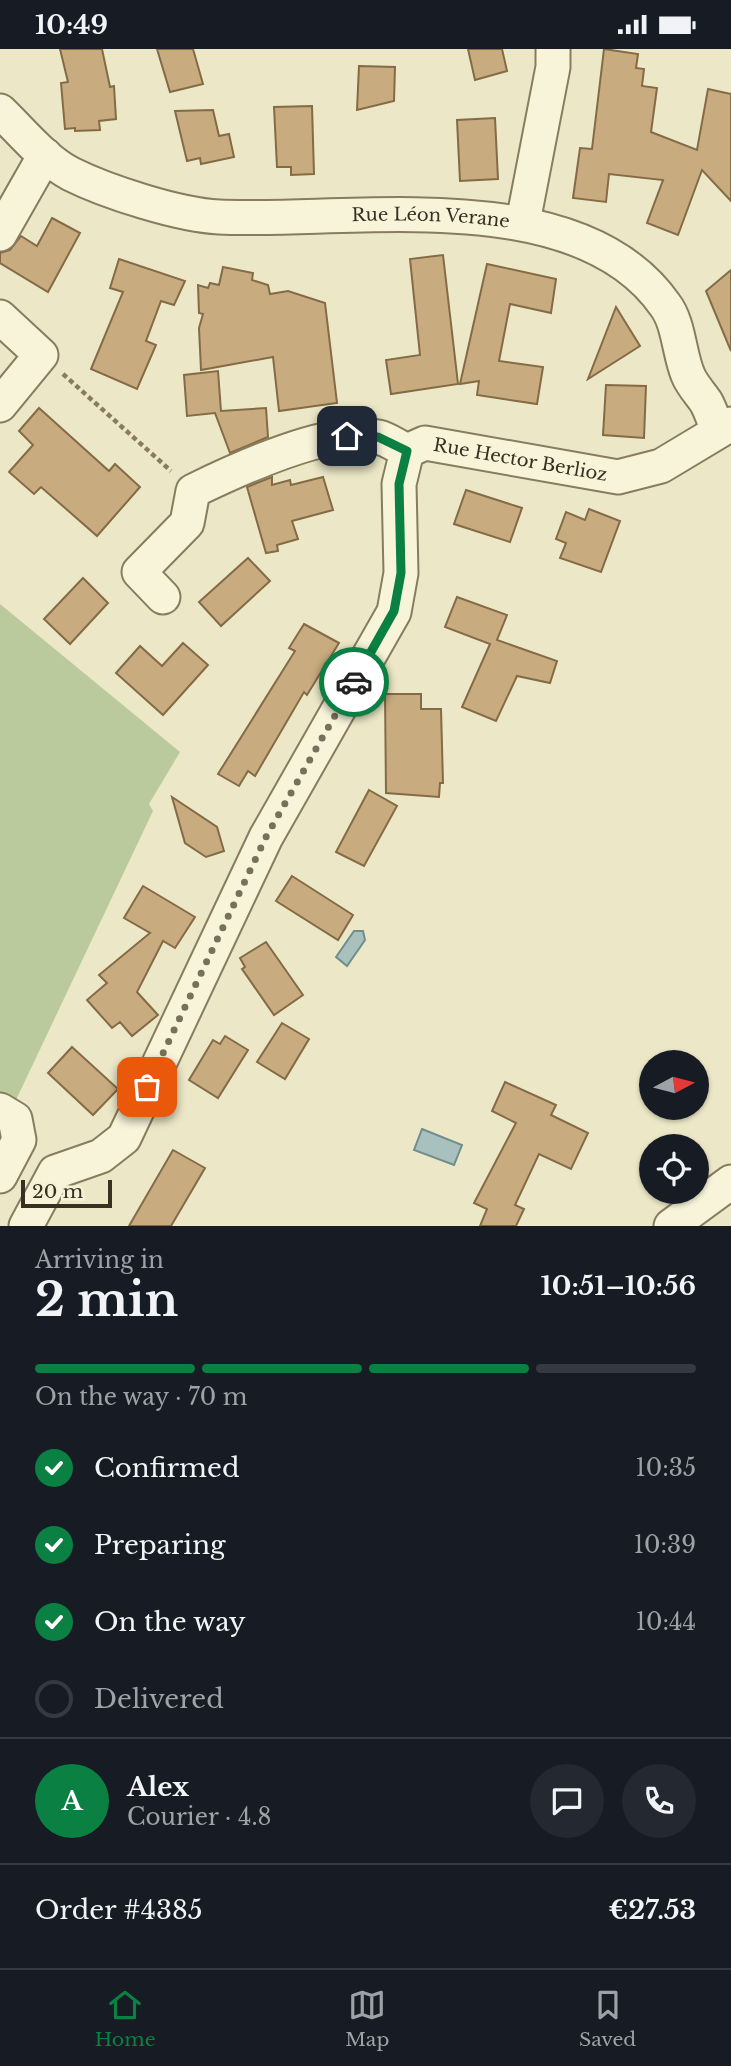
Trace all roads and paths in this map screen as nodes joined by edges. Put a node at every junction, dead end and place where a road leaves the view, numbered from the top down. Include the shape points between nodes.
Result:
1 (553, 49) edge
2 (0, 111) edge
3 (45, 155) junction
4 (523, 222) junction
5 (0, 234) edge
6 (0, 317) edge
7 (41, 355) junction
8 (0, 405) edge
9 (725, 427) edge
10 (407, 451) junction
11 (192, 491) junction
12 (163, 597) dead end
13 (0, 1110) edge
14 (7, 1163) edge
15 (55, 1172) junction
16 (731, 1182) edge
17 (26, 1226) edge
18 (671, 1226) edge

1 - 4 street
2 - 3 street, Rue Léon Verane
3 - 4 street, Rue Léon Verane via 71,174 148,202 216,217 419,215
3 - 5 street
4 - 9 street, Rue Léon Verane via 579,240 632,269 667,306 688,377
6 - 7 street
7 - 8 street
7 - 11 path
9 - 10 street, Rue Hector Berlioz via 661,466 618,477 425,443
10 - 11 street via 378,437 347,436 261,458
10 - 15 street, Rue Hector Berlioz via 399,484 401,573 394,611 266,837 124,1138 100,1156
11 - 12 street via 187,523 139,572
13 - 14 street via 15,1119 19,1140
14 - 15 street
15 - 17 street
16 - 18 street

